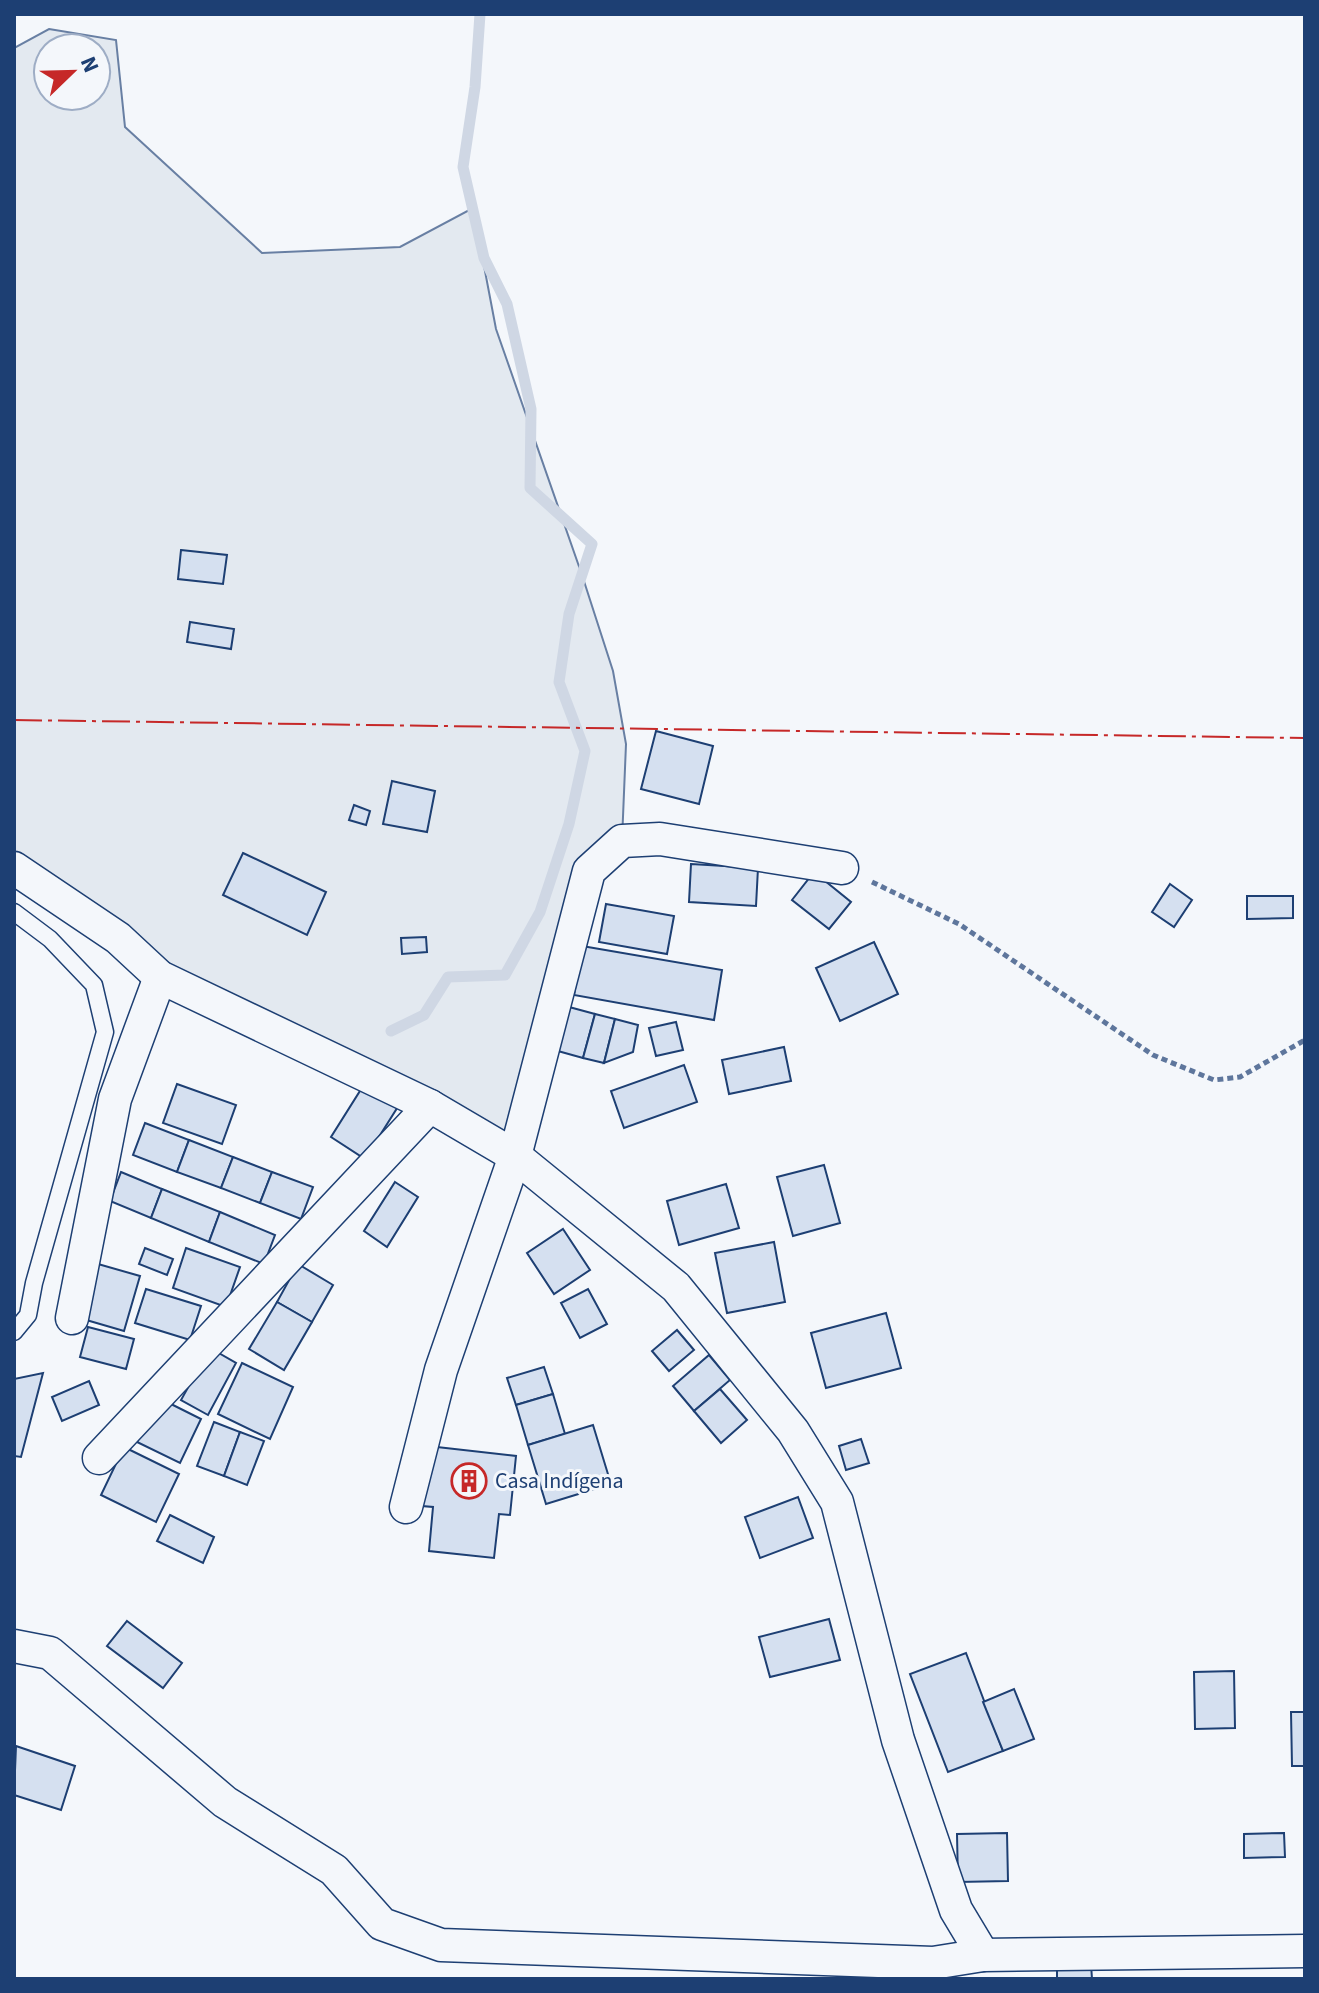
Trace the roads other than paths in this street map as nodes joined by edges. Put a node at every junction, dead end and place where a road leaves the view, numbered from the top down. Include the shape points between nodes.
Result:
1 (14, 868) edge
2 (842, 868) road end
3 (14, 912) edge
4 (160, 977) junction
5 (430, 1106) junction
6 (515, 1156) junction
7 (72, 1318) dead end
8 (14, 1332) edge
9 (99, 1458) dead end
10 (406, 1507) dead end
11 (14, 1646) edge
12 (1305, 1951) edge
13 (983, 1967) edge

1 - 4 street via 118,938
2 - 6 street via 660,839 622,841 589,871
3 - 8 lane via 50,939 94,985 105,1032 28,1315
4 - 5 street
4 - 7 street via 115,1099
5 - 6 street
5 - 9 street
6 - 10 street via 441,1370
6 - 13 street via 676,1287 793,1431 837,1502 898,1740 956,1910
11 - 13 street via 50,1653 225,1802 334,1870 382,1924 441,1945
12 - 13 street

